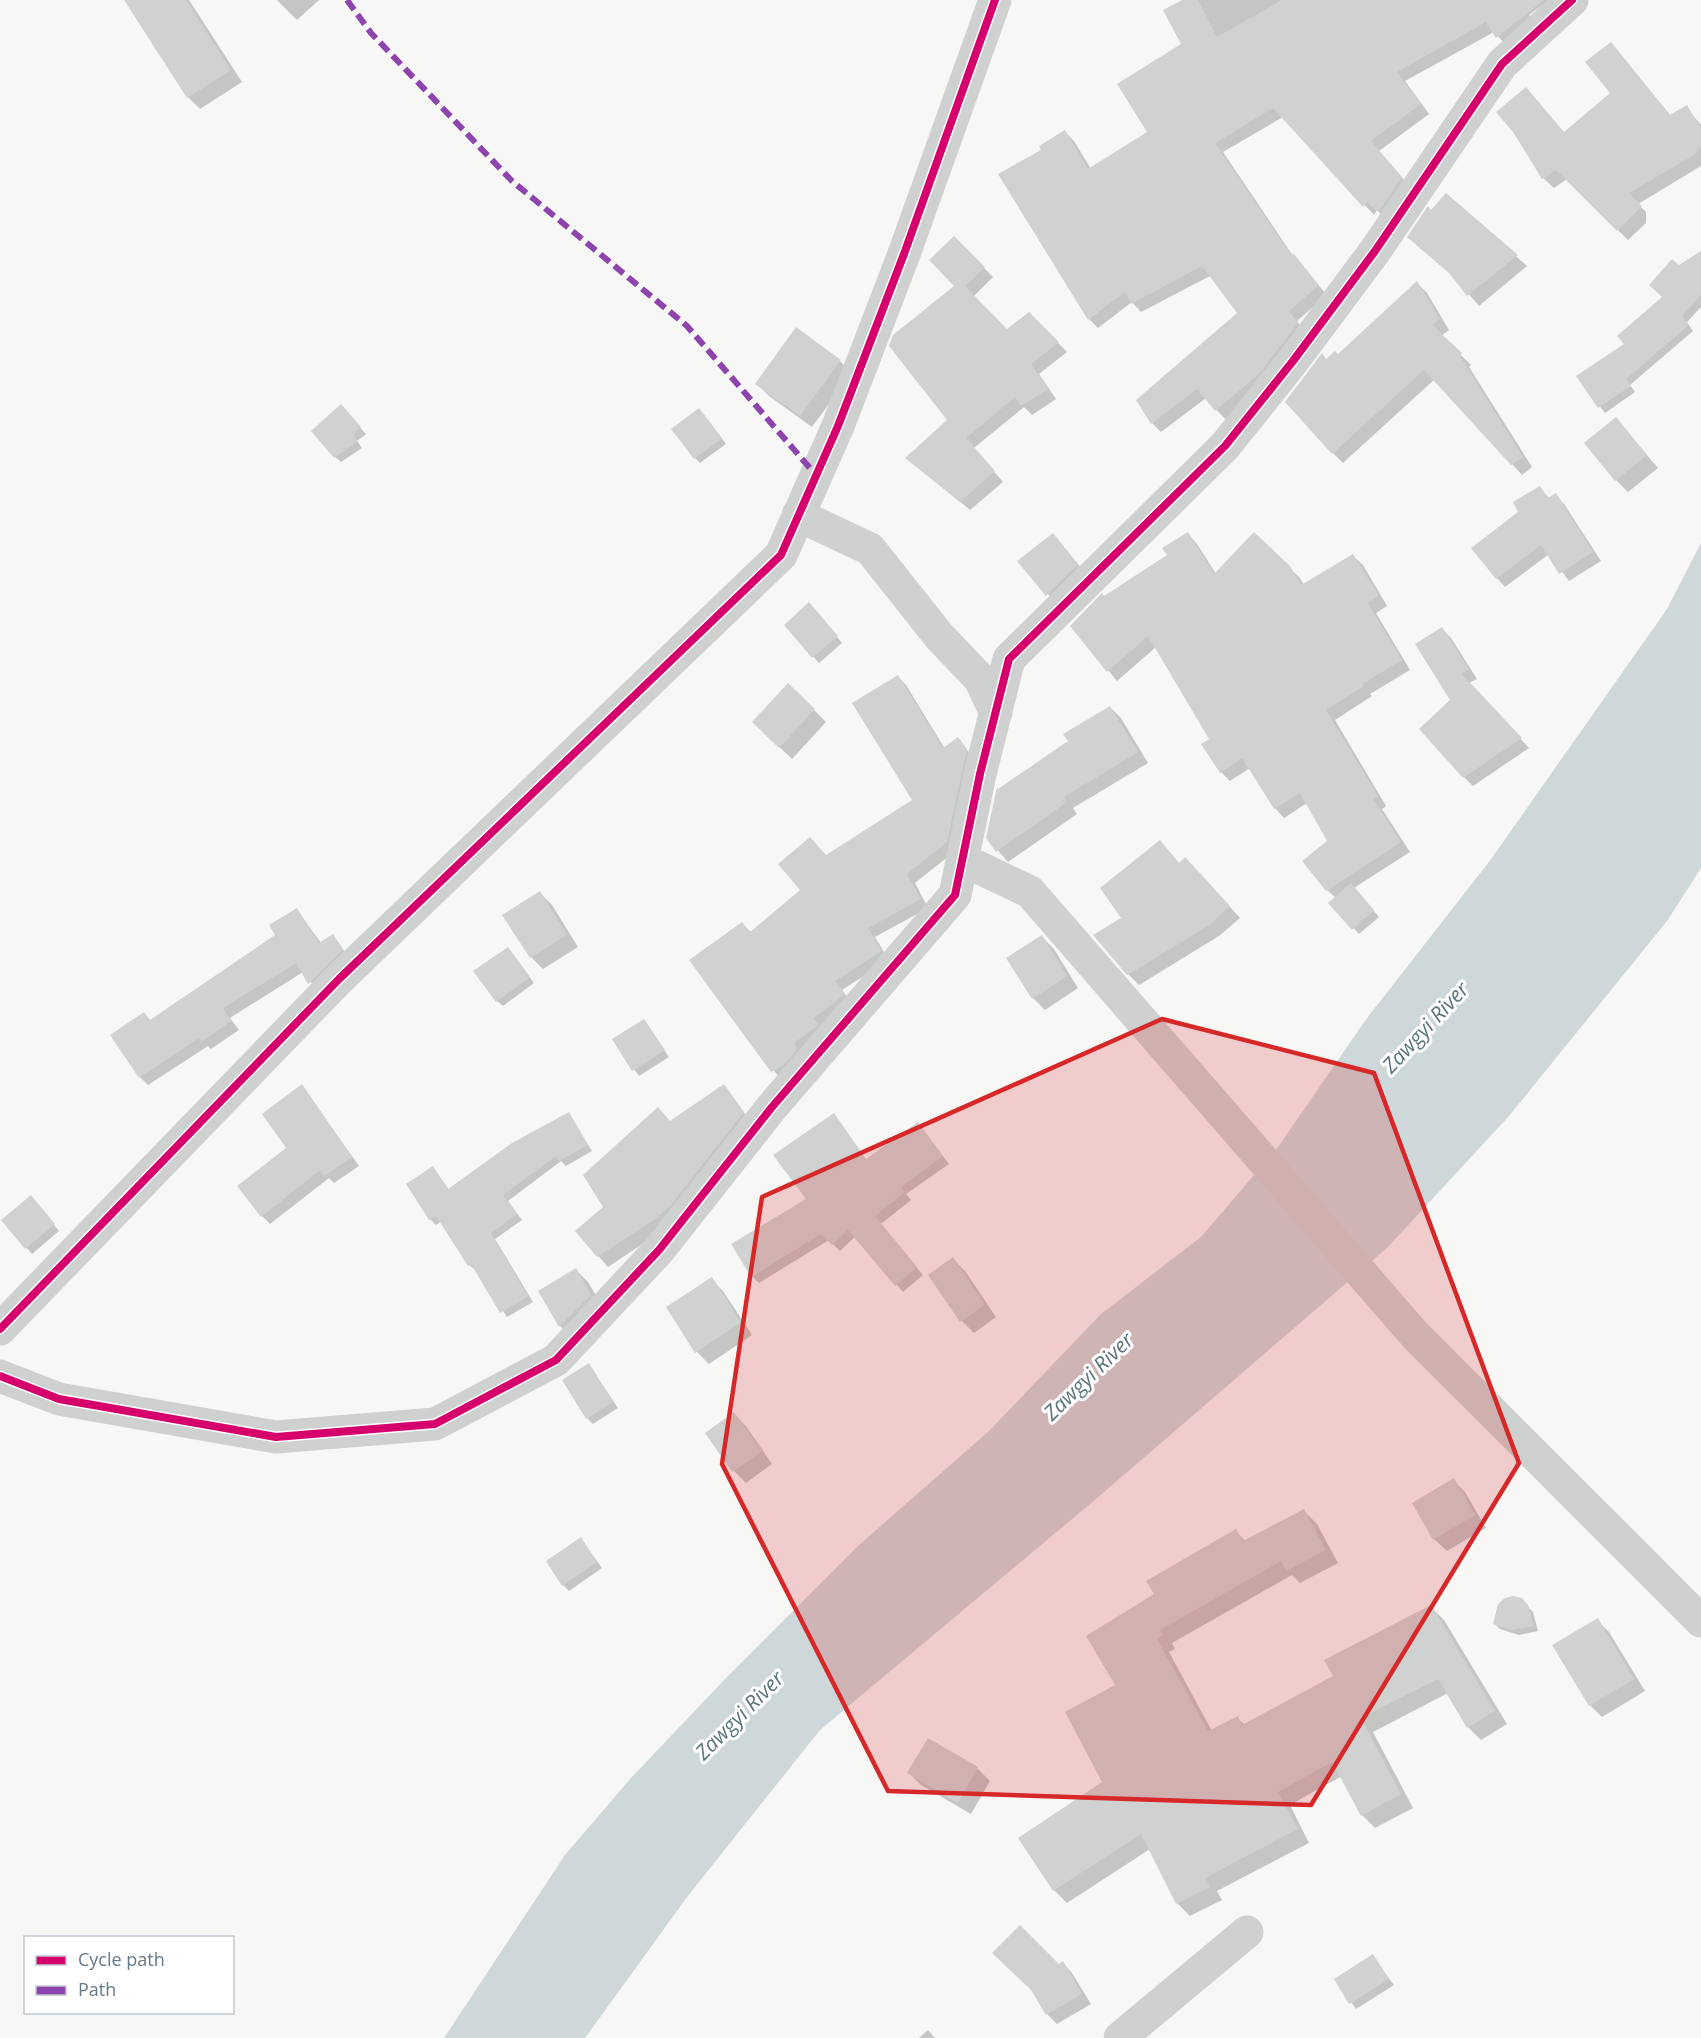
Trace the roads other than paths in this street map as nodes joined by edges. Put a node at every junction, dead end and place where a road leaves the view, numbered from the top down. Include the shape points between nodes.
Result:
1 (994, 0) edge
2 (1572, 0) edge
3 (798, 515) junction
4 (996, 712) junction
5 (963, 860) junction
6 (0, 1329) edge
7 (0, 1376) edge
8 (1701, 1621) edge
9 (1247, 1932) dead end
10 (1120, 2038) edge

1 - 3 street via 904,254 838,426
2 - 4 street via 1502,64 1375,251 1225,446 1008,659
3 - 4 street via 870,549 939,636 981,679
3 - 6 street via 781,555 339,979
4 - 5 street
5 - 7 street via 956,895 779,1098 659,1250 556,1360 435,1424 276,1437 59,1399
5 - 8 street via 1030,892 1415,1335
9 - 10 street

